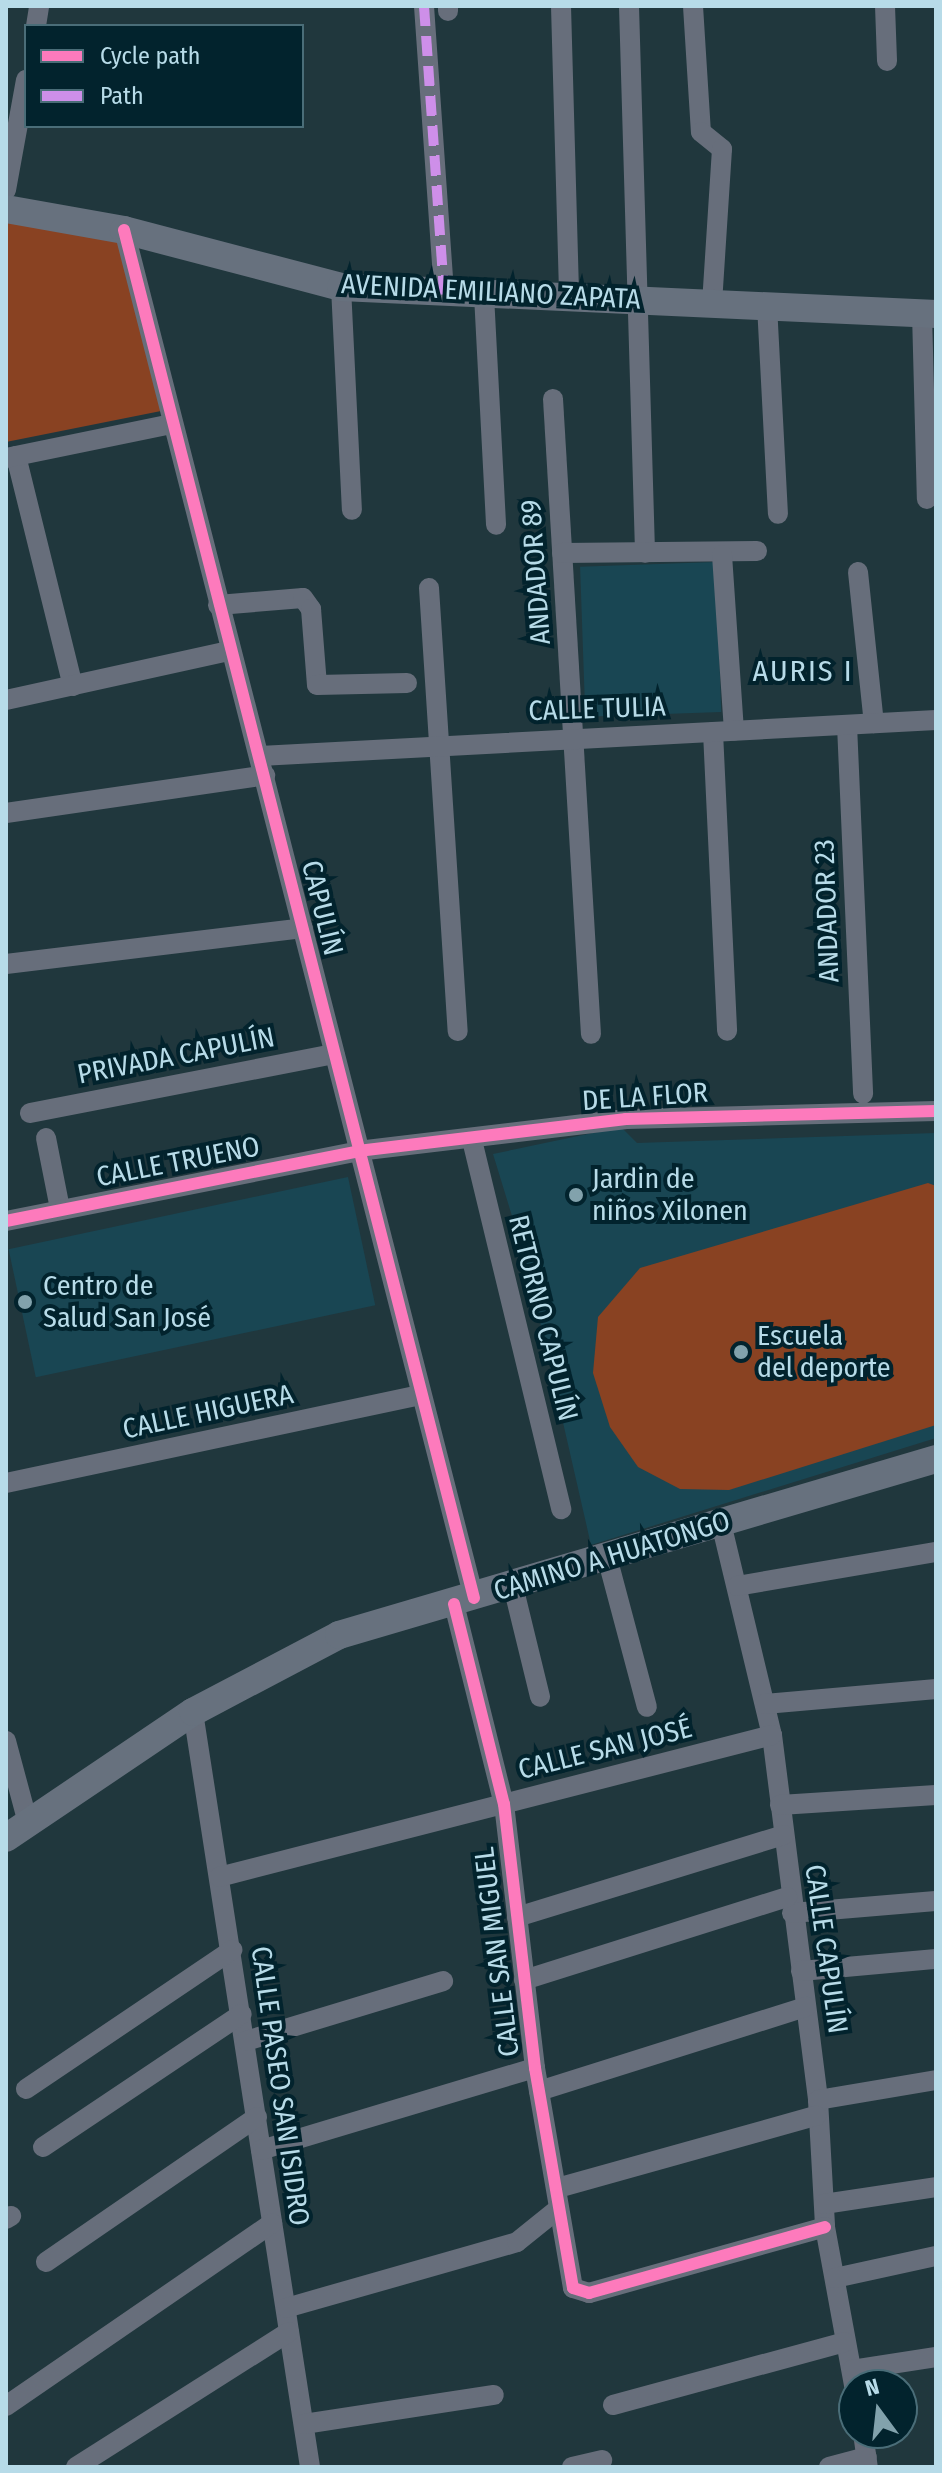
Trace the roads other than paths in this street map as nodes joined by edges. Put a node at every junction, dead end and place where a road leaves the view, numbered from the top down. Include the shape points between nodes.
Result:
1 (424, 6) edge
2 (561, 6) edge
3 (629, 6) edge
4 (693, 6) edge
5 (885, 6) edge
6 (887, 61) dead end
7 (24, 91) edge
8 (6, 190) edge
9 (6, 209) edge
10 (124, 230) junction
11 (341, 287) junction
12 (444, 294) junction
13 (484, 295) junction
14 (569, 297) junction
15 (636, 300) junction
16 (712, 304) junction
17 (767, 305) junction
18 (929, 314) edge
19 (553, 399) dead end
20 (172, 424) junction
21 (11, 457) edge
22 (927, 499) dead end
23 (352, 510) dead end
24 (778, 514) dead end
25 (496, 525) dead end
26 (757, 551) dead end
27 (562, 553) junction
28 (645, 553) junction
29 (722, 555) junction
30 (858, 572) dead end
31 (429, 588) dead end
32 (218, 605) junction
33 (229, 651) junction
34 (407, 683) dead end
35 (73, 686) junction
36 (6, 700) edge
37 (936, 720) edge
38 (874, 723) junction
39 (847, 725) junction
40 (724, 731) junction
41 (579, 740) junction
42 (443, 743) junction
43 (263, 765) junction
44 (6, 813) edge
45 (303, 928) junction
46 (6, 964) edge
47 (458, 1031) dead end
48 (727, 1031) dead end
49 (591, 1034) dead end
50 (334, 1054) junction
51 (863, 1094) dead end
52 (936, 1111) edge
53 (30, 1113) dead end
54 (46, 1138) dead end
55 (472, 1140) junction
56 (358, 1151) junction
57 (60, 1209) junction
58 (6, 1221) edge
59 (421, 1395) junction
60 (936, 1459) edge
61 (6, 1483) edge
62 (561, 1509) dead end
63 (721, 1523) junction
64 (936, 1552) edge
65 (607, 1557) junction
66 (513, 1586) junction
67 (737, 1586) junction
68 (464, 1601) junction
69 (936, 1689) edge
70 (540, 1697) dead end
71 (765, 1704) junction
72 (647, 1707) dead end
73 (193, 1712) junction
74 (772, 1735) junction
75 (6, 1741) edge
76 (936, 1795) edge
77 (504, 1804) junction
78 (780, 1805) junction
79 (17, 1830) edge
80 (784, 1835) junction
81 (219, 1877) junction
82 (936, 1901) edge
83 (789, 1905) junction
84 (517, 1917) junction
85 (232, 1950) junction
86 (936, 1959) edge
87 (801, 1971) junction
88 (524, 1980) junction
89 (443, 1981) dead end
90 (806, 2007) junction
91 (242, 2014) junction
92 (246, 2041) junction
93 (535, 2068) junction
94 (936, 2080) edge
95 (26, 2089) dead end
96 (539, 2091) junction
97 (817, 2108) junction
98 (257, 2117) junction
99 (43, 2147) dead end
100 (261, 2150) junction
101 (561, 2187) junction
102 (936, 2187) edge
103 (824, 2204) junction
104 (558, 2209) junction
105 (272, 2223) junction
106 (825, 2227) junction
107 (936, 2256) edge
108 (46, 2262) dead end
109 (835, 2278) junction
110 (286, 2308) junction
111 (289, 2332) junction
112 (845, 2342) junction
113 (936, 2357) edge
114 (851, 2369) edge
115 (889, 2369) edge
116 (494, 2395) dead end
117 (613, 2405) dead end
118 (6, 2406) edge
119 (304, 2424) junction
120 (602, 2460) dead end
121 (868, 2462) edge
122 (76, 2467) edge
123 (310, 2467) edge
124 (572, 2467) edge
125 (829, 2467) edge

1 - 12 street
2 - 14 street
3 - 15 street
4 - 16 street via 701,132 722,149
5 - 6 street
7 - 8 street
9 - 10 main road, AVENIDA EMILIANO ZAPATA
10 - 11 main road, AVENIDA EMILIANO ZAPATA
10 - 20 street, CAPULÍN
11 - 12 main road, AVENIDA EMILIANO ZAPATA
11 - 23 street
12 - 13 main road, AVENIDA EMILIANO ZAPATA
13 - 14 main road, AVENIDA EMILIANO ZAPATA
13 - 25 street
14 - 15 main road, AVENIDA EMILIANO ZAPATA
15 - 16 main road, AVENIDA EMILIANO ZAPATA
15 - 28 street
16 - 17 main road, AVENIDA EMILIANO ZAPATA
17 - 18 main road, AVENIDA EMILIANO ZAPATA
17 - 24 street
18 - 22 street
19 - 27 street, ANDADOR 89
20 - 21 street
20 - 32 street, CAPULÍN
21 - 35 street
26 - 29 street
27 - 28 street
27 - 41 street, ANDADOR 89
28 - 29 street
29 - 40 street
30 - 38 street
31 - 42 street
32 - 33 street, CAPULÍN
32 - 34 street via 303,598 311,609 317,685
33 - 35 street
33 - 43 street, CAPULÍN
35 - 36 street
37 - 38 street, CALLE TULIA
38 - 39 street, CALLE TULIA
39 - 40 street, CALLE TULIA
39 - 51 street, ANDADOR 23
40 - 41 street, CALLE TULIA
40 - 48 street
41 - 42 street, CALLE TULIA
41 - 49 street, ANDADOR 89
42 - 43 street, CALLE TULIA
42 - 47 street
43 - 44 street, CALLE TULIA
43 - 45 street, CAPULÍN
45 - 46 street
45 - 50 street, CAPULÍN
50 - 53 street, PRIVADA CAPULÍN
50 - 56 street, CAPULÍN
52 - 55 street, DE LA FLOR via 626,1119
54 - 57 street
55 - 56 street, DE LA FLOR
55 - 62 street, RETORNO CAPULÍN
56 - 57 street, CALLE TRUENO
56 - 59 street, CAPULÍN
57 - 58 street, CALLE TRUENO
59 - 61 street, CALLE HIGUERA
59 - 68 street, CAPULÍN
60 - 63 main road, CAMINO A HUATONGO
63 - 65 main road, CAMINO A HUATONGO
63 - 67 street, CALLE CAPULÍN
64 - 67 street
65 - 66 main road, CAMINO A HUATONGO
65 - 72 street
66 - 68 main road, CAMINO A HUATONGO
66 - 70 street
67 - 71 street, CALLE CAPULÍN
68 - 73 main road, CAMINO A HUATONGO via 325,1641
68 - 77 street, CALLE SAN MIGUEL
69 - 71 street
71 - 74 street, CALLE CAPULÍN
73 - 79 main road, CAMINO A HUATONGO
73 - 81 street, CALLE PASEO SAN ISIDRO
74 - 77 street, CALLE SAN JOSÉ
74 - 78 street, CALLE CAPULÍN
75 - 79 street
76 - 78 street
77 - 81 street, CALLE SAN JOSÉ
77 - 84 street, CALLE SAN MIGUEL
78 - 80 street, CALLE CAPULÍN
80 - 83 street, CALLE CAPULÍN
80 - 84 street
81 - 85 street, CALLE PASEO SAN ISIDRO
82 - 83 street
83 - 87 street, CALLE CAPULÍN
83 - 88 street
84 - 88 street, CALLE SAN MIGUEL
85 - 91 street, CALLE PASEO SAN ISIDRO
85 - 95 street
86 - 87 street
87 - 90 street, CALLE CAPULÍN
88 - 93 street, CALLE SAN MIGUEL
89 - 92 street
90 - 96 street
90 - 97 street, CALLE CAPULÍN
91 - 92 street, CALLE PASEO SAN ISIDRO
91 - 99 street
92 - 98 street, CALLE PASEO SAN ISIDRO
93 - 96 street, CALLE SAN MIGUEL
93 - 100 street
94 - 97 street
96 - 101 street, CALLE SAN MIGUEL
97 - 101 street
97 - 103 street, CALLE CAPULÍN
98 - 100 street, CALLE PASEO SAN ISIDRO
98 - 108 street
100 - 105 street, CALLE PASEO SAN ISIDRO
101 - 104 street, CALLE SAN MIGUEL
102 - 103 street
103 - 106 street, CALLE CAPULÍN
104 - 106 street, CALLE SAN MIGUEL via 580,2293
104 - 110 street via 517,2242
105 - 110 street, CALLE PASEO SAN ISIDRO
105 - 118 street
106 - 109 street, CALLE CAPULÍN
107 - 109 street
109 - 112 street, CALLE CAPULÍN
110 - 111 street, CALLE PASEO SAN ISIDRO
111 - 119 street, CALLE PASEO SAN ISIDRO
111 - 122 street
112 - 114 street, CALLE CAPULÍN
112 - 117 street
113 - 115 street
116 - 119 street
119 - 123 street, CALLE PASEO SAN ISIDRO
120 - 124 street
121 - 125 street

